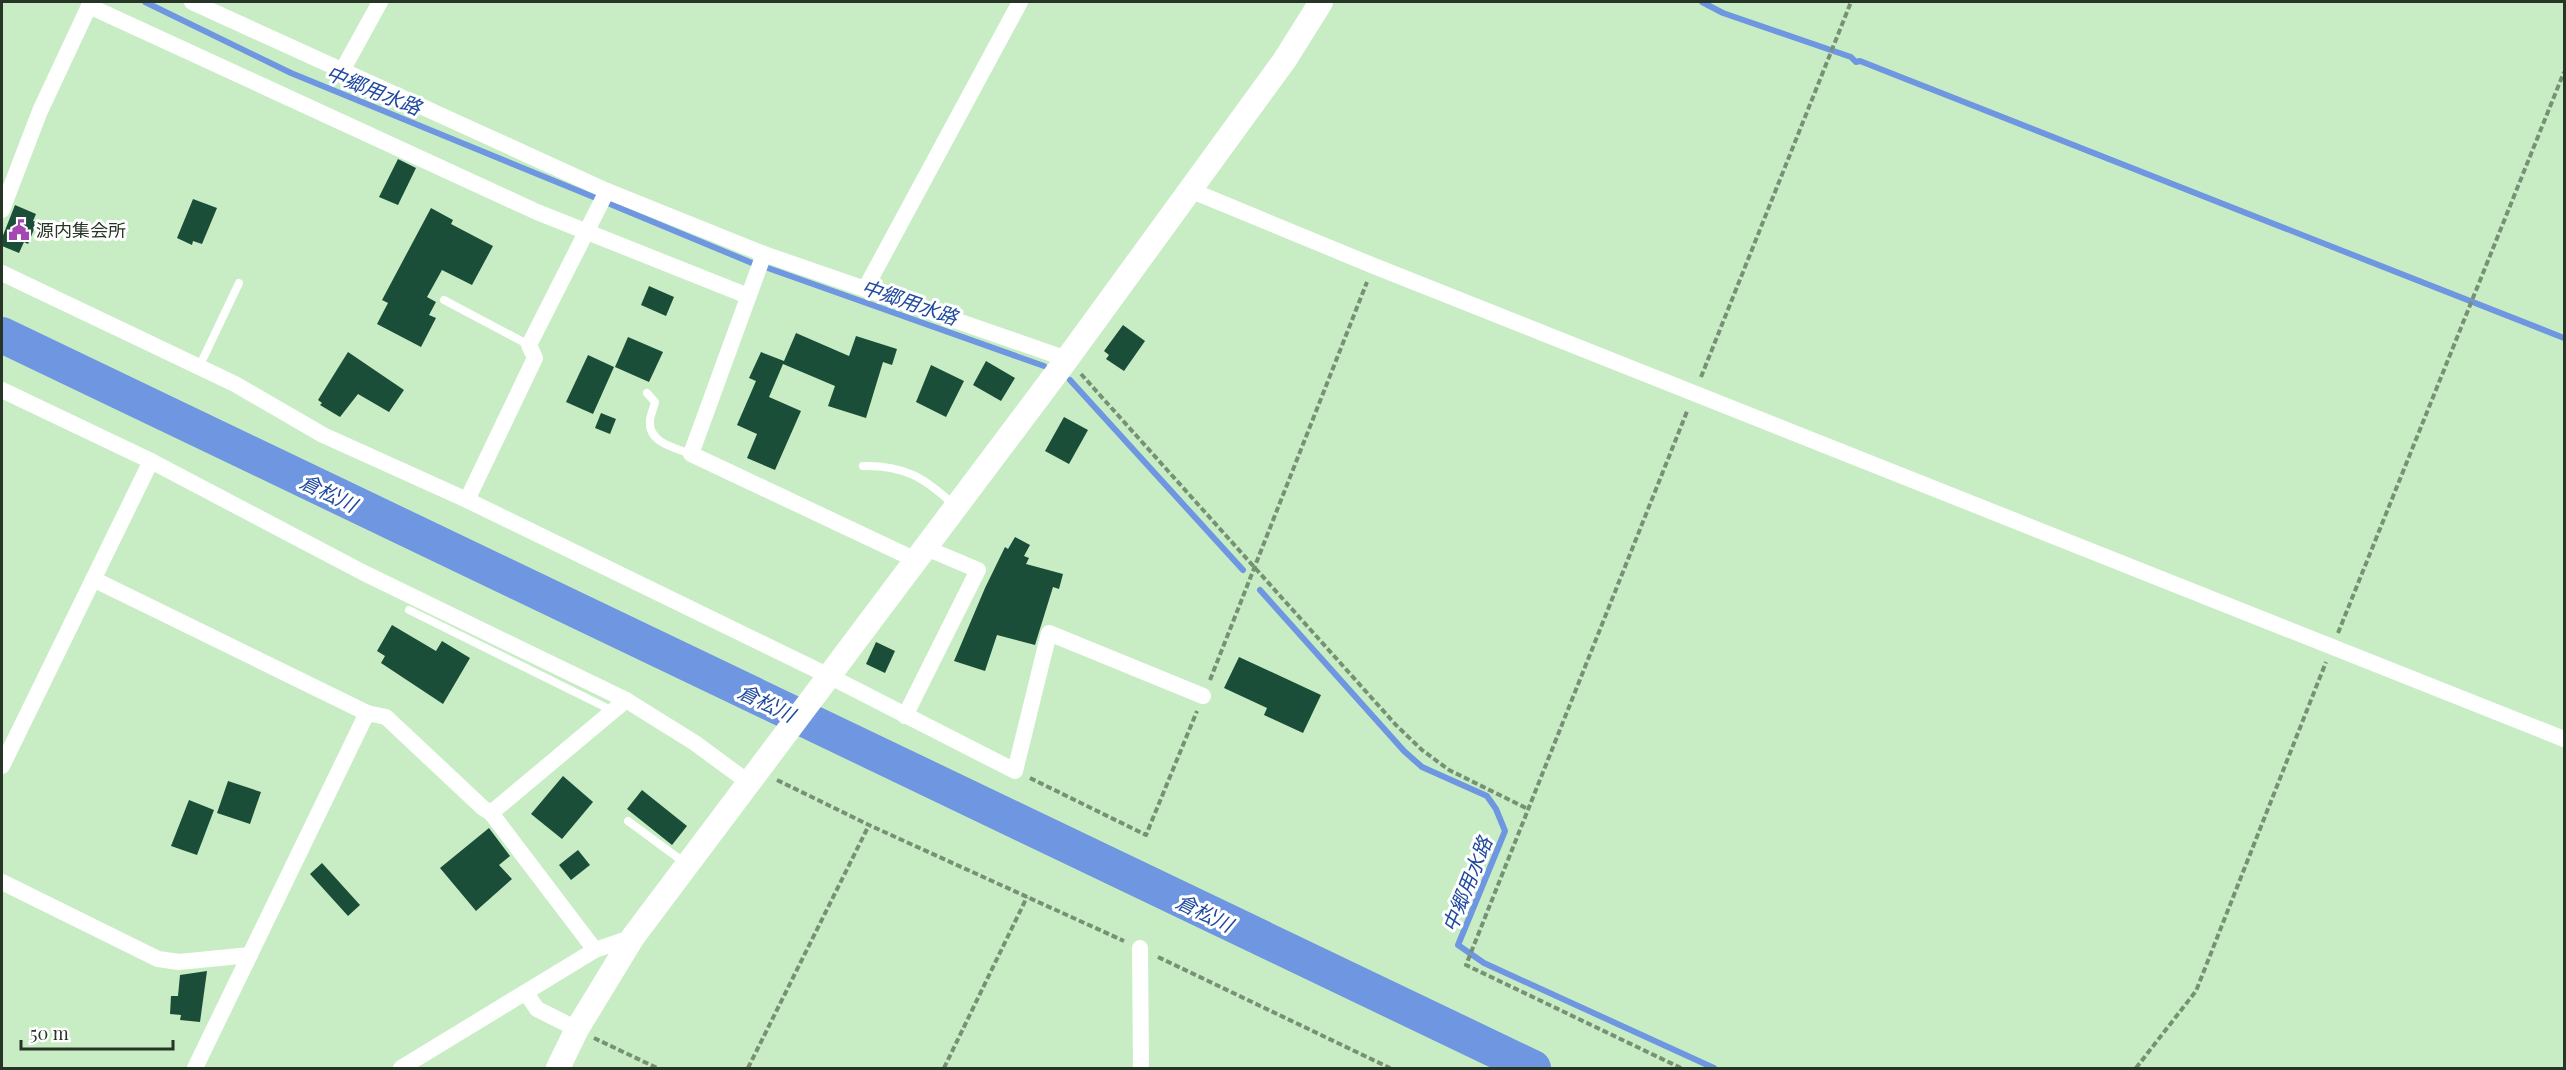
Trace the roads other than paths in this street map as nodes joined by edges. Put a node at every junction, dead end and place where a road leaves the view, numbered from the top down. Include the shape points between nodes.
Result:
1 (192, 2) edge
2 (380, 2) edge
3 (1020, 2) edge
4 (1321, 2) edge
5 (90, 4) edge
6 (342, 71) junction
7 (1190, 190) junction
8 (607, 191) junction
9 (2, 210) edge
10 (586, 232) junction
11 (764, 254) junction
12 (2, 273) edge
13 (239, 283) dead end
14 (865, 290) junction
15 (748, 296) junction
16 (444, 300) dead end
17 (529, 345) junction
18 (1067, 359) junction
19 (199, 367) junction
20 (2, 390) edge
21 (647, 393) dead end
22 (691, 454) junction
23 (151, 461) junction
24 (863, 466) dead end
25 (467, 501) junction
26 (956, 507) junction
27 (921, 554) junction
28 (93, 579) junction
29 (409, 610) dead end
30 (827, 679) junction
31 (1203, 696) road end
32 (619, 706) junction
33 (367, 713) junction
34 (905, 716) junction
35 (2565, 739) edge
36 (2, 766) edge
37 (753, 776) junction
38 (491, 813) junction
39 (628, 820) dead end
40 (687, 865) junction
41 (2, 882) edge
42 (633, 937) junction
43 (1140, 948) road end
44 (596, 951) junction
45 (250, 955) junction
46 (526, 993) junction
47 (577, 1029) junction
48 (195, 1068) edge
49 (401, 1068) edge
50 (558, 1068) edge
51 (1141, 1068) edge

1 - 6 street
2 - 6 street
3 - 14 street
4 - 7 street via 1284,61
5 - 9 street via 40,111
5 - 10 street
6 - 8 street
7 - 18 street
7 - 35 street
8 - 10 street
8 - 11 street
10 - 15 street
10 - 17 street
11 - 14 street
11 - 15 street
12 - 19 street
13 - 19 lane
14 - 18 street
15 - 22 street
16 - 17 lane
17 - 25 street via 535,358
18 - 26 street
19 - 25 street via 323,435
20 - 23 street
21 - 22 lane via 655,402 650,421 656,438
22 - 27 street
23 - 28 street
23 - 32 street
24 - 26 lane via 906,471 930,484
25 - 30 street
26 - 27 street
27 - 30 street
27 - 34 street via 978,570
28 - 33 street
28 - 36 street
29 - 32 lane
30 - 34 street
30 - 37 street
31 - 34 street via 1049,633 1016,771
32 - 37 street
32 - 38 street
33 - 38 street via 386,717
33 - 45 street
37 - 40 street
38 - 44 street
39 - 40 lane
40 - 42 street
41 - 45 street via 158,959 179,962
42 - 44 street
42 - 47 street
43 - 51 street
44 - 46 street
45 - 48 street
46 - 47 street via 537,1009
46 - 49 street
47 - 50 street

